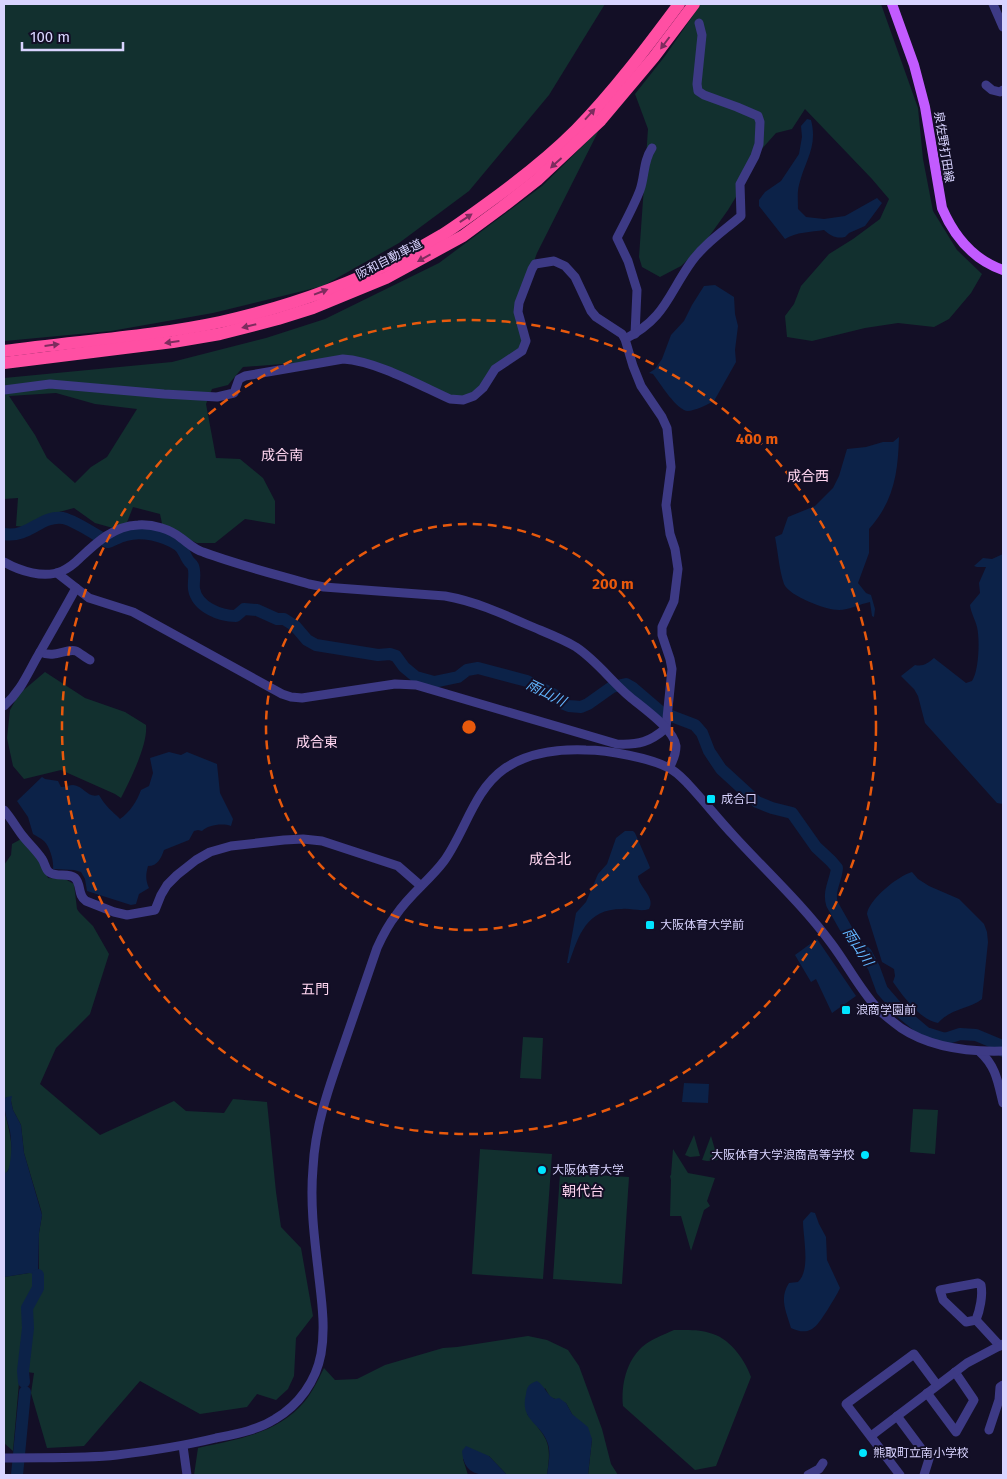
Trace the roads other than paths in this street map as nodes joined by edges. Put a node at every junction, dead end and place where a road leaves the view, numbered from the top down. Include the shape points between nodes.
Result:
1 (679, 4) edge
2 (694, 4) edge
3 (892, 4) edge
4 (993, 4) edge
5 (699, 23) dead end
6 (1003, 27) edge
7 (986, 85) dead end
8 (1003, 90) edge
9 (652, 148) dead end
10 (1003, 270) edge
11 (277, 313) junction
12 (219, 328) junction
13 (636, 334) junction
14 (626, 339) junction
15 (4, 351) edge
16 (4, 363) edge
17 (4, 390) edge
18 (4, 562) edge
19 (57, 573) junction
20 (76, 588) junction
21 (40, 652) junction
22 (90, 660) dead end
23 (4, 706) edge
24 (666, 728) junction
25 (669, 768) junction
26 (4, 810) edge
27 (421, 886) junction
28 (1003, 1051) edge
29 (980, 1052) junction
30 (1003, 1103) edge
31 (976, 1320) junction
32 (1002, 1345) edge
33 (954, 1372) junction
34 (1003, 1384) edge
35 (937, 1385) junction
36 (927, 1393) junction
37 (897, 1416) junction
38 (989, 1430) dead end
39 (871, 1436) junction
40 (183, 1446) junction
41 (4, 1458) edge
42 (823, 1463) dead end
43 (187, 1475) edge
44 (808, 1475) edge
45 (900, 1475) edge
46 (924, 1475) edge

11 -> 1 highway, 阪和自動車道 via 442,235 520,180 576,130 609,94
2 -> 11 highway, 阪和自動車道 via 601,120 537,180 501,208 463,236 386,278 313,308
3 - 10 main road, 泉佐野打田線 via 925,107 942,208 948,223 969,249 993,267
4 - 6 street
5 - 13 street via 702,35 698,90 758,116 759,144 740,184 741,216 702,249 658,316
7 - 8 street via 992,90
9 - 13 street via 644,165 641,188 617,238 637,290
11 - 12 highway, 阪和自動車道
15 -> 12 highway, 阪和自動車道 via 181,329
12 -> 16 highway, 阪和自動車道 via 173,342
13 - 14 street
14 - 17 street via 596,317 575,277 565,266 554,261 535,264 519,304 526,341 522,351 495,369 479,392 462,400 357,360 343,359 245,376 239,379 234,393 217,397 50,384
14 - 24 street via 641,386 667,428 670,455 666,505 678,569 674,601 662,627 672,669
18 - 19 street via 32,572
19 - 20 street
19 - 24 street via 72,565 110,533 130,525 147,525 179,536 200,552 309,584 463,599 577,648
20 - 21 street
20 - 24 street via 89,598 133,612 291,697 406,684 617,744 641,744
21 - 22 street via 51,655 76,651
21 - 23 street via 22,686
24 - 25 street via 676,744
25 - 27 street via 620,754 591,750 551,751 516,762 492,779 444,860
25 - 29 street via 697,794 809,917 878,1009 903,1029 930,1042
26 - 27 street via 47,870 54,875 75,878 82,899 127,915 155,910 176,874 210,852 230,846 284,840 322,841 398,866
27 - 40 street via 397,913 377,948 321,1114 312,1188 323,1329 316,1371 299,1400 274,1420 257,1428
28 - 29 street
29 - 30 street via 994,1070
31 - 31 street via 966,1322 943,1300 940,1290 981,1284
31 - 32 street
32 - 33 street
33 - 35 street
33 - 36 street via 974,1400 956,1432
34 - 38 street
35 - 36 street
35 - 39 street via 914,1354 846,1404
36 - 37 street
37 - 39 street
37 - 46 street via 928,1459
39 - 45 street
40 - 41 street via 115,1455
40 - 43 street
42 - 44 street

